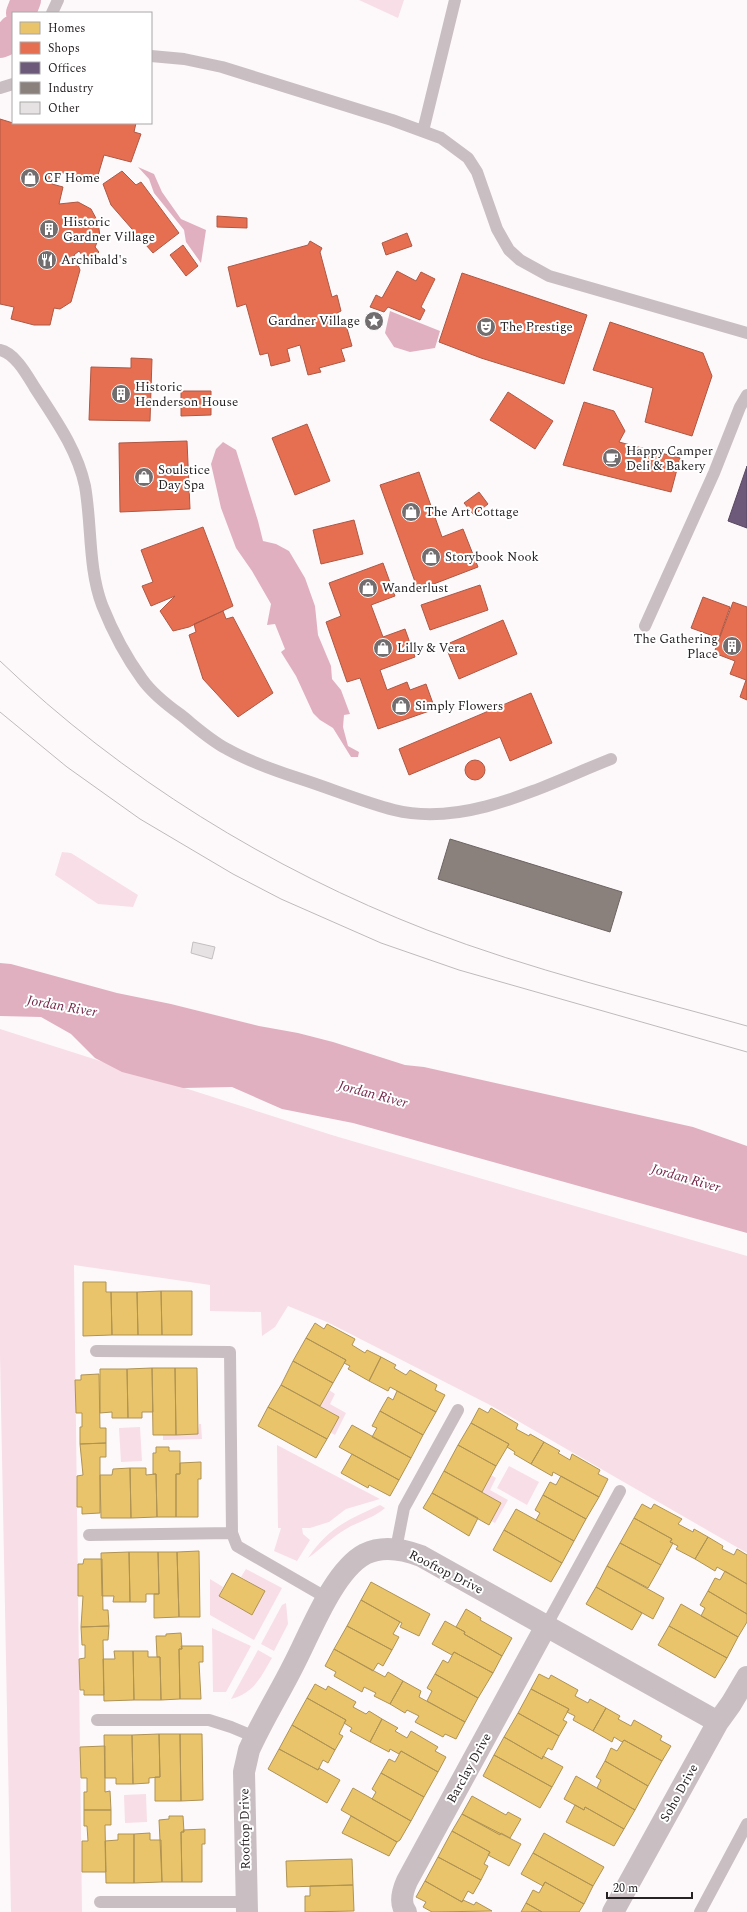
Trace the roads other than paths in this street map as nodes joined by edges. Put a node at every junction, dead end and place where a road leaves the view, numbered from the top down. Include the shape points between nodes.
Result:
1 (58, 0) edge
2 (455, 0) edge
3 (52, 12) edge
4 (152, 56) edge
5 (12, 84) edge
6 (0, 88) edge
7 (423, 131) junction
8 (747, 333) edge
9 (0, 350) edge
10 (747, 395) edge
11 (646, 626) dead end
12 (611, 760) dead end
13 (96, 1351) dead end
14 (458, 1410) dead end
15 (620, 1491) dead end
16 (232, 1534) junction
17 (89, 1535) dead end
18 (396, 1549) junction
19 (327, 1598) junction
20 (546, 1626) junction
21 (747, 1677) edge
22 (97, 1720) dead end
23 (718, 1722) junction
24 (255, 1737) junction
25 (747, 1824) edge
26 (100, 1902) dead end
27 (247, 1907) edge
28 (406, 1912) edge
29 (613, 1912) edge
30 (700, 1912) edge

1 - 3 lane
2 - 7 lane
4 - 7 lane via 184,59 222,67
5 - 6 lane
7 - 8 lane via 441,138 468,158 484,187 502,240 520,260 549,276
9 - 12 lane via 6,351 25,372 75,453 85,487 93,571 102,604 129,658 143,680 159,697 216,742 238,755 296,778 395,810 435,814 509,800
10 - 11 lane
13 - 16 lane via 230,1352
14 - 18 lane via 404,1508
15 - 20 lane
16 - 17 lane
16 - 19 lane via 237,1546
18 - 19 street, Rooftop Drive via 375,1550 357,1560
18 - 20 street, Rooftop Drive via 421,1556
19 - 24 street, Rooftop Drive
20 - 23 street, Rooftop Drive
20 - 28 street, Barclay Drive via 407,1881 402,1895
21 - 23 street, Soho Drive
22 - 24 lane via 209,1720
23 - 29 street, Soho Drive
24 - 27 street, Rooftop Drive via 244,1772
25 - 30 lane
26 - 27 lane

